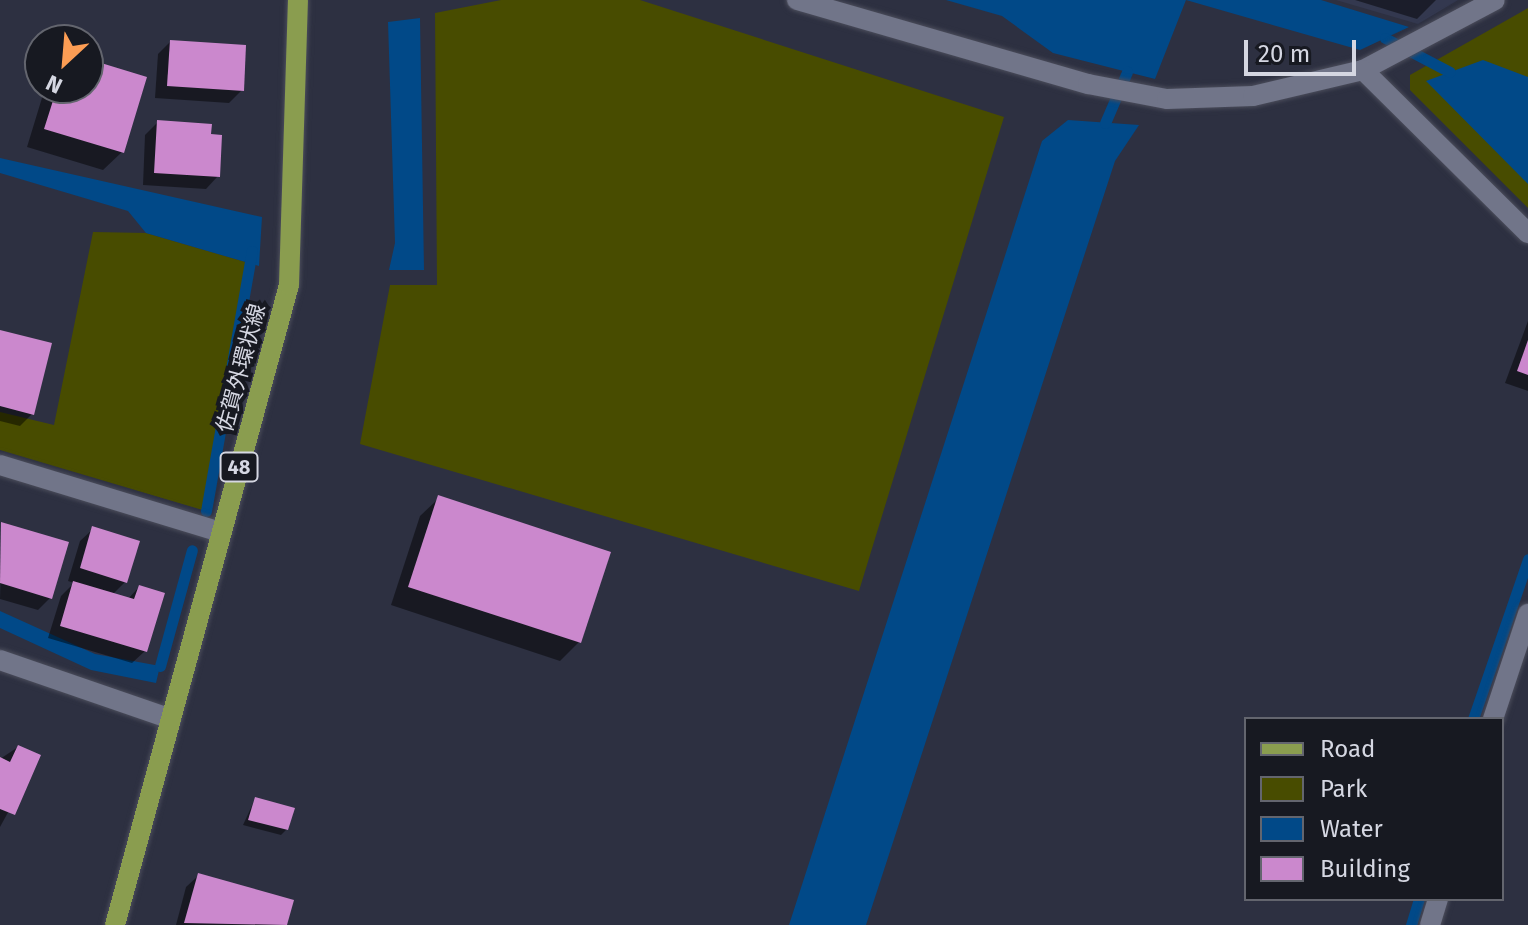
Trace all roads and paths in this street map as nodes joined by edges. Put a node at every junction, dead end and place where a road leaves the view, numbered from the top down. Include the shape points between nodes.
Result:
1 (298, 0) edge
2 (797, 0) edge
3 (1495, 0) edge
4 (1372, 66) junction
5 (1528, 233) edge
6 (0, 465) edge
7 (221, 532) junction
8 (1528, 614) edge
9 (0, 660) edge
10 (1494, 717) edge
11 (171, 719) junction
12 (1437, 901) edge
13 (115, 925) edge
14 (1430, 925) edge

1 - 7 main road, 佐賀外環状線 / 48 via 289,285
2 - 4 street via 1088,84 1167,99 1253,96
3 - 4 street
4 - 5 street
6 - 7 street
7 - 11 main road, 佐賀外環状線 / 48
8 - 10 street
9 - 11 street
11 - 13 main road, 佐賀外環状線 / 48
12 - 14 street

